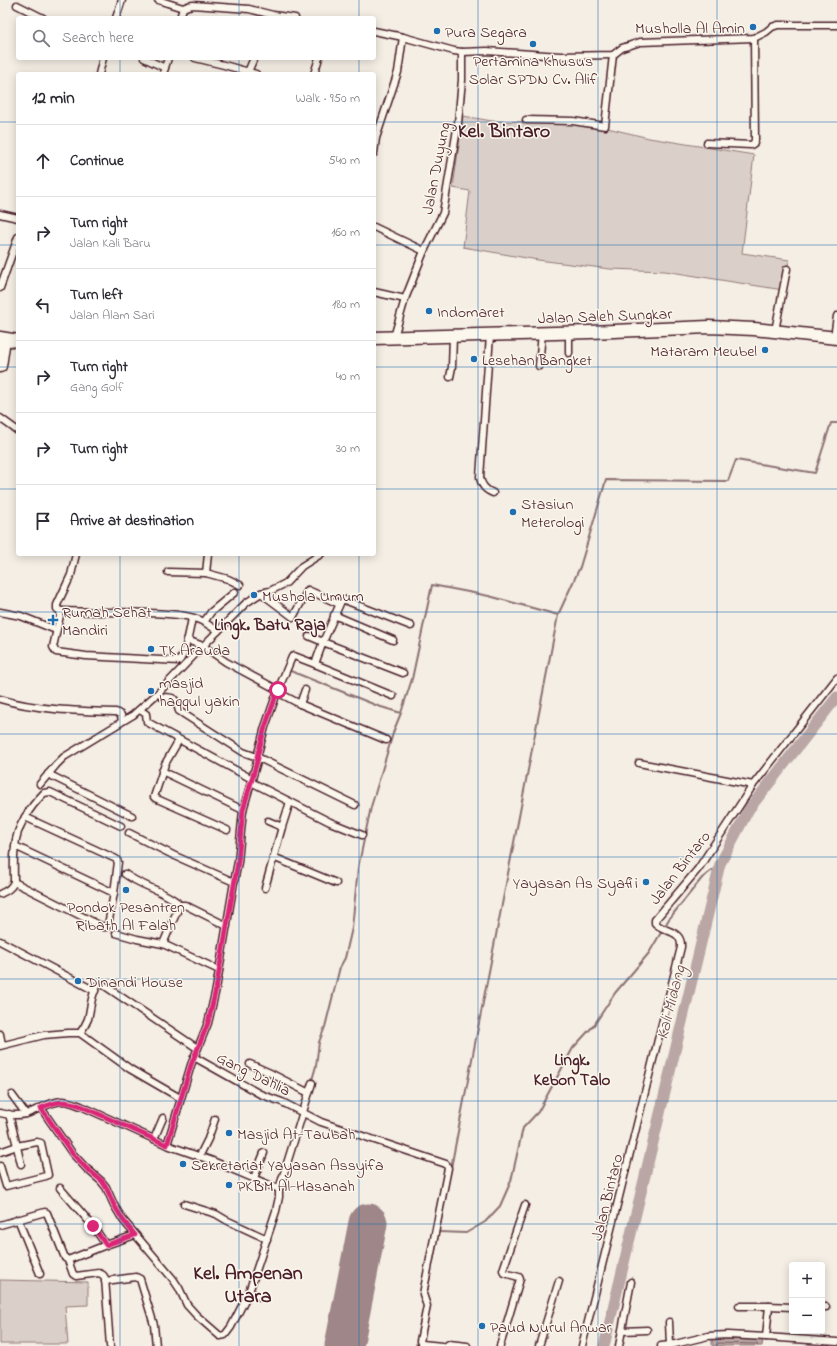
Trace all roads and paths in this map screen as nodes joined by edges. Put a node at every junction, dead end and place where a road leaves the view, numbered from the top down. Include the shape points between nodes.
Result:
1 (122, 0) edge
2 (158, 0) edge
3 (18, 5) dead end
4 (183, 8) junction
5 (39, 16) edge
6 (117, 16) edge
7 (181, 16) edge
8 (272, 16) edge
9 (837, 25) edge
10 (376, 31) edge
11 (403, 37) junction
12 (754, 38) junction
13 (462, 52) junction
14 (613, 55) junction
15 (102, 60) edge
16 (147, 60) edge
17 (167, 60) edge
18 (202, 60) edge
19 (253, 60) edge
20 (318, 60) edge
21 (164, 71) edge
22 (100, 72) edge
23 (247, 72) edge
24 (314, 72) edge
25 (526, 120) dead end
26 (376, 138) edge
27 (707, 143) dead end
28 (0, 214) edge
29 (16, 218) edge
30 (376, 228) edge
31 (16, 243) edge
32 (424, 251) junction
33 (787, 269) dead end
34 (0, 288) edge
35 (376, 292) edge
36 (405, 299) junction
37 (837, 316) edge
38 (775, 331) junction
39 (569, 332) junction
40 (542, 333) junction
41 (490, 335) junction
42 (453, 336) junction
43 (394, 337) junction
44 (2, 338) edge
45 (376, 338) edge
46 (836, 338) edge
47 (16, 341) edge
48 (569, 353) dead end
49 (0, 366) edge
50 (540, 366) dead end
51 (450, 377) dead end
52 (0, 418) edge
53 (16, 430) edge
54 (493, 493) dead end
55 (76, 556) edge
56 (208, 556) edge
57 (318, 556) edge
58 (168, 572) dead end
59 (206, 573) junction
60 (240, 585) dead end
61 (235, 592) dead end
62 (261, 593) junction
63 (339, 604) junction
64 (61, 611) junction
65 (0, 612) edge
66 (334, 615) junction
67 (192, 618) junction
68 (204, 622) junction
69 (410, 626) dead end
70 (56, 630) junction
71 (218, 631) junction
72 (309, 636) dead end
73 (187, 640) junction
74 (394, 640) dead end
75 (323, 642) junction
76 (202, 646) junction
77 (315, 664) junction
78 (403, 673) dead end
79 (837, 678) edge
80 (305, 690) dead end
81 (279, 692) junction
82 (158, 693) junction
83 (394, 696) dead end
84 (0, 699) edge
85 (300, 704) junction
86 (140, 710) junction
87 (122, 721) junction
88 (179, 740) junction
89 (386, 740) dead end
90 (257, 757) junction
91 (639, 763) dead end
92 (162, 771) junction
93 (48, 774) junction
94 (251, 781) junction
95 (40, 784) dead end
96 (754, 785) junction
97 (290, 802) junction
98 (355, 805) dead end
99 (243, 810) junction
100 (132, 816) dead end
101 (25, 817) junction
102 (268, 821) dead end
103 (121, 826) dead end
104 (282, 827) junction
105 (227, 830) dead end
106 (129, 833) dead end
107 (362, 835) dead end
108 (15, 846) junction
109 (273, 857) junction
110 (124, 874) dead end
111 (14, 882) junction
112 (234, 882) junction
113 (336, 883) dead end
114 (265, 888) dead end
115 (114, 893) junction
116 (0, 894) edge
117 (178, 905) junction
118 (227, 926) junction
119 (116, 933) dead end
120 (0, 941) edge
121 (162, 944) junction
122 (219, 970) junction
123 (95, 991) junction
124 (80, 1033) junction
125 (0, 1034) edge
126 (1, 1045) edge
127 (197, 1048) junction
128 (194, 1057) junction
129 (250, 1064) dead end
130 (312, 1083) dead end
131 (309, 1093) junction
132 (12, 1095) dead end
133 (180, 1098) junction
134 (41, 1108) junction
135 (304, 1112) junction
136 (0, 1113) edge
137 (9, 1114) junction
138 (26, 1114) junction
139 (162, 1118) dead end
140 (215, 1119) dead end
141 (154, 1139) junction
142 (167, 1145) junction
143 (17, 1146) junction
144 (0, 1152) edge
145 (264, 1153) dead end
146 (199, 1156) junction
147 (21, 1164) dead end
148 (0, 1166) edge
149 (254, 1178) junction
150 (60, 1188) dead end
151 (279, 1189) junction
152 (184, 1204) dead end
153 (525, 1205) dead end
154 (18, 1219) junction
155 (0, 1225) edge
156 (135, 1235) junction
157 (267, 1239) junction
158 (106, 1245) junction
159 (68, 1260) junction
160 (40, 1274) dead end
161 (559, 1281) dead end
162 (105, 1282) junction
163 (631, 1282) dead end
164 (249, 1292) junction
165 (263, 1298) dead end
166 (740, 1306) dead end
167 (769, 1306) junction
168 (789, 1307) edge
169 (669, 1322) dead end
170 (647, 1330) dead end
171 (622, 1331) junction
172 (766, 1336) junction
173 (837, 1342) edge
174 (806, 1343) edge
175 (670, 1345) edge
176 (110, 1346) edge
177 (156, 1346) edge
178 (442, 1346) edge
179 (446, 1346) edge
180 (467, 1346) edge
181 (500, 1346) edge
182 (539, 1346) edge
183 (582, 1346) edge
184 (619, 1346) edge
185 (661, 1346) edge

1 - 6 street
2 - 4 street
3 - 5 street
4 - 7 street
4 - 8 street via 193,5 249,9
9 - 12 street via 778,25
10 - 11 street
11 - 13 street
11 - 26 street via 398,72
12 - 14 street via 640,42 622,48
12 - 27 street via 754,143
13 - 14 street via 487,51 560,56
13 - 32 street, Jalan Duyung via 458,123 443,213
14 - 25 street via 605,126 574,121
15 - 22 street
16 - 21 street
17 - 21 street
18 - 23 street
19 - 23 street
20 - 24 street
28 - 29 street
30 - 32 street
31 - 34 street
32 - 36 street, Jalan Duyung
33 - 38 street
35 - 36 street
36 - 43 street, Jalan Duyung
37 - 46 street
38 - 39 highway, Jalan Saleh Sungkar via 709,326
38 - 46 highway, Jalan Saleh Sungkar
39 - 40 highway, Jalan Saleh Sungkar
39 - 48 street
40 - 41 highway, Jalan Saleh Sungkar
40 - 50 street
41 - 42 highway, Jalan Saleh Sungkar
41 - 54 street via 480,477 486,490
42 - 43 highway, Jalan Saleh Sungkar
42 - 51 street
43 - 45 highway, Jalan Saleh Sungkar
44 - 47 highway
44 - 49 highway
52 - 53 street
55 - 64 street via 71,575 56,605
56 - 59 street
57 - 62 street via 302,566 286,583
58 - 59 street
59 - 60 street
61 - 68 street via 211,612
62 - 63 street via 293,617 308,590
62 - 71 street via 246,603
63 - 66 street
63 - 69 street via 345,599
64 - 67 street via 157,614
64 - 70 street
65 - 70 street via 21,616
66 - 74 street
66 - 75 street
67 - 68 street
67 - 73 street
68 - 71 street
70 - 73 street via 53,647 56,652 86,656 179,661
71 - 76 street
72 - 75 street
73 - 76 street
75 - 77 street
75 - 78 street
76 - 81 street
76 - 82 street
77 - 81 street via 292,657
77 - 83 street
79 - 96 street, Jalan Bintaro
80 - 85 street
81 - 85 street
81 - 90 street via 265,727
82 - 86 street
82 - 90 street via 162,697 171,697 175,700 179,711 243,752
84 - 87 street via 77,711 116,712 121,715
85 - 89 street
86 - 87 street
86 - 88 street via 146,714 147,722
87 - 93 street via 64,757
88 - 92 street
88 - 94 street
90 - 94 street
90 - 98 street
91 - 96 street
92 - 99 street
92 - 105 street via 155,798
93 - 95 street
93 - 100 street
94 - 97 street
94 - 99 street
96 - 183 street, Jalan Bintaro via 698,869 656,918 655,923 660,928 677,934 682,943 681,950
97 - 104 street
97 - 107 street
99 - 112 street
101 - 103 street via 39,798 47,792
101 - 108 street
101 - 115 street via 116,859 118,866
102 - 104 street
104 - 109 street
106 - 112 street
108 - 111 street
108 - 115 street
109 - 113 street
109 - 114 street
110 - 117 street via 176,900
111 - 115 street via 103,927 108,925
111 - 116 street via 8,890
112 - 118 street
117 - 118 street via 183,904
117 - 121 street
118 - 122 street
119 - 121 street
120 - 123 street
121 - 122 street
122 - 127 street via 208,1023
123 - 124 street via 87,1021
123 - 127 street via 98,984 102,984
124 - 126 street via 44,1035
124 - 133 street via 130,1069
125 - 126 street
127 - 128 street
128 - 133 street
128 - 135 street, Gang Dahlia via 260,1094
129 - 131 street
130 - 131 street
131 - 135 street
132 - 138 street
133 - 142 street
134 - 138 street
134 - 141 street via 52,1103 70,1102
134 - 156 street via 72,1153 102,1181 123,1220
135 - 151 street
135 - 178 street, Gang Dahlia via 321,1122 448,1166 423,1294 427,1306 420,1341 422,1344
136 - 137 street
137 - 138 street
137 - 143 street
139 - 141 street
140 - 146 street
141 - 142 street
142 - 146 street
143 - 144 street
143 - 147 street
143 - 148 street via 40,1143 48,1175 6,1186
145 - 149 street
146 - 149 street
149 - 151 street
150 - 158 street
151 - 157 street via 276,1211
152 - 157 street via 212,1212
153 - 181 street via 503,1270 504,1273 520,1279
154 - 155 street
154 - 159 street via 47,1213
154 - 160 street
156 - 158 street
156 - 164 street via 173,1279 187,1305 220,1336 227,1333
157 - 164 street
158 - 159 street
159 - 162 street via 76,1276 101,1274
161 - 182 street
162 - 176 street
162 - 177 street via 136,1277 140,1279 154,1325
163 - 171 street
164 - 165 street
166 - 167 street
167 - 168 street
167 - 172 street
169 - 175 street
170 - 171 street
171 - 184 street
172 - 174 street
172 - 175 street via 714,1336
173 - 174 street
175 - 185 street
179 - 180 street

